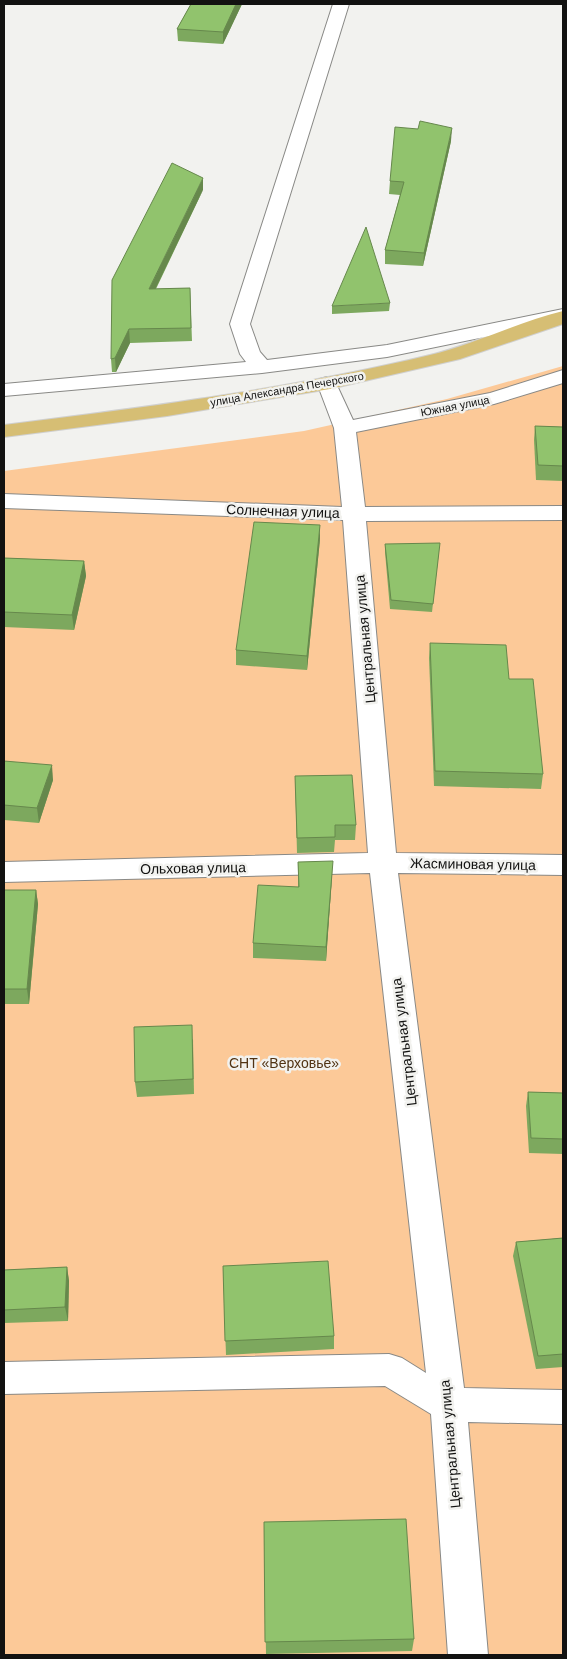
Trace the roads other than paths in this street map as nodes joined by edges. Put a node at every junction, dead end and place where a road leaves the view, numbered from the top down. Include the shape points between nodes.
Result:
1 (341, 4) edge
2 (563, 316) edge
3 (262, 367) junction
4 (563, 376) edge
5 (327, 383) junction
6 (4, 390) edge
7 (345, 428) junction
8 (4, 431) edge
9 (4, 501) edge
10 (563, 513) edge
11 (354, 514) junction
12 (383, 863) junction
13 (563, 866) edge
14 (4, 872) edge
15 (4, 1378) edge
16 (448, 1405) junction
17 (563, 1407) edge
18 (468, 1655) edge

1 - 3 street via 240,324 250,354
2 - 3 street via 387,351
2 - 5 main road, улица Александра Печерского via 439,358
3 - 6 street
4 - 7 street, Южная улица via 494,398
5 - 7 street, Центральная улица
5 - 8 main road, улица Александра Печерского via 148,413
7 - 11 street, Центральная улица
9 - 11 street, Солнечная улица
10 - 11 street, Солнечная улица
11 - 12 street, Центральная улица
12 - 13 street, Жасминовая улица
12 - 14 street, Ольховая улица
12 - 16 street, Центральная улица
15 - 16 street via 389,1370
16 - 17 street
16 - 18 street, Центральная улица

